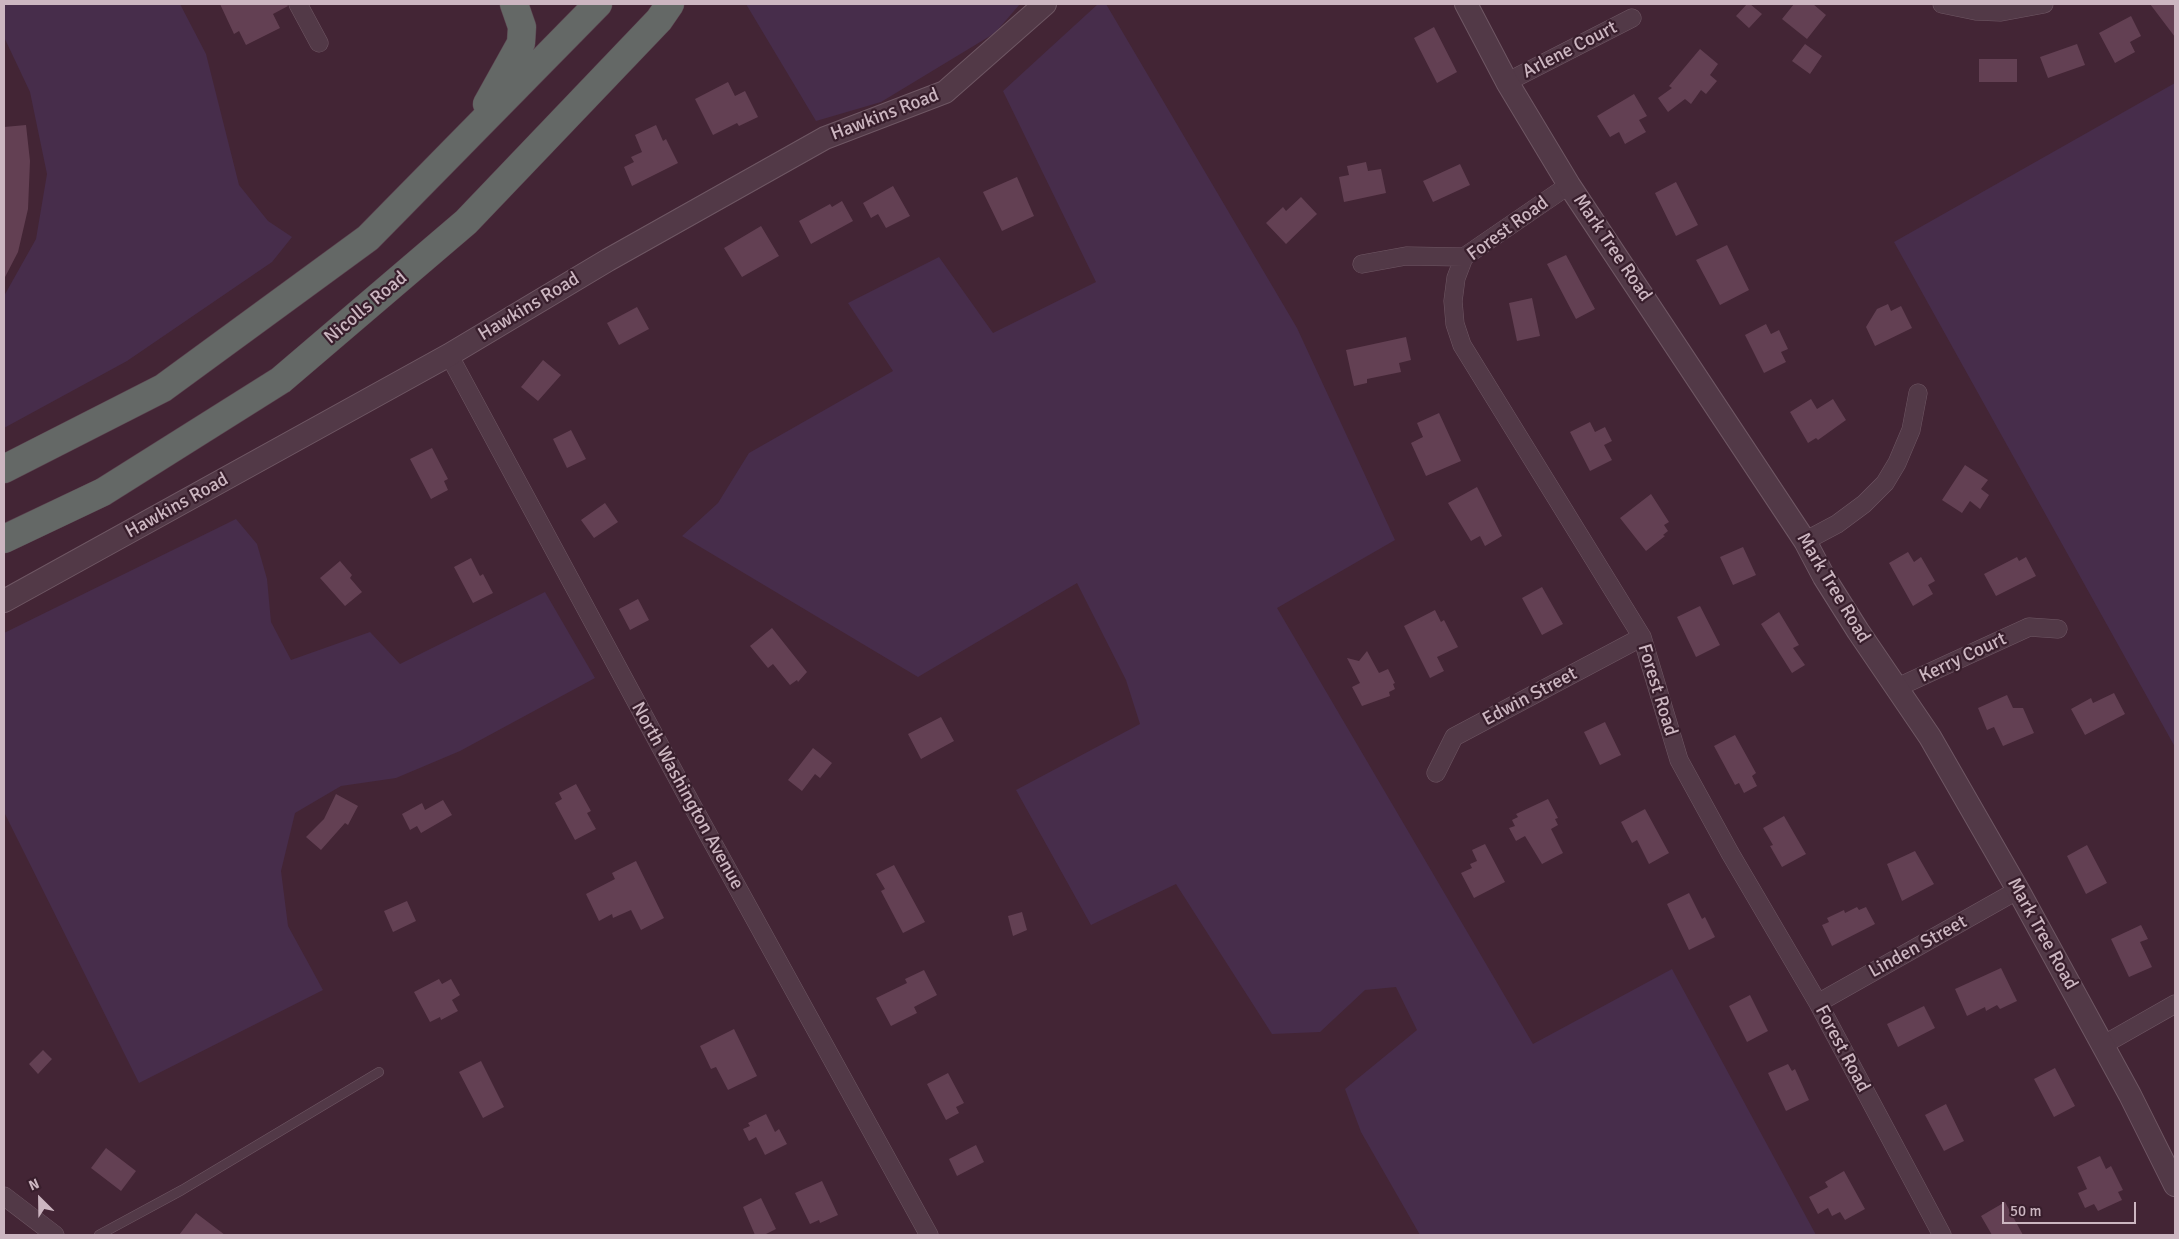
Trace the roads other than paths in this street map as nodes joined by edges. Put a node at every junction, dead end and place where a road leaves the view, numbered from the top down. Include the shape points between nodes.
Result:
1 (298, 4) edge
2 (514, 4) edge
3 (598, 4) edge
4 (670, 4) edge
5 (1045, 4) edge
6 (1466, 4) edge
7 (1942, 4) edge
8 (2044, 4) edge
9 (1632, 18) dead end
10 (320, 43) dead end
11 (1507, 82) junction
12 (471, 133) junction
13 (1570, 185) junction
14 (1464, 256) junction
15 (1362, 264) dead end
16 (449, 355) junction
17 (1918, 393) dead end
18 (4, 469) edge
19 (4, 539) edge
20 (1805, 541) junction
21 (4, 601) edge
22 (2058, 629) dead end
23 (1642, 637) junction
24 (1896, 688) junction
25 (1436, 774) dead end
26 (2018, 890) junction
27 (1818, 1003) junction
28 (2175, 1004) edge
29 (2103, 1045) junction
30 (379, 1072) dead end
31 (2175, 1185) edge
32 (4, 1196) edge
33 (55, 1235) edge
34 (99, 1235) edge
35 (929, 1235) edge
36 (1942, 1235) edge

1 - 10 street
2 - 12 highway via 522,27 521,43
3 - 12 highway
4 - 19 highway, Nicolls Road via 659,20 466,222 281,380 103,492
5 - 16 street, Hawkins Road via 945,92 825,138 608,260
6 - 11 street, Mark Tree Road
7 - 8 street via 2001,12
9 - 11 street, Arlene Court
11 - 13 street, Mark Tree Road
12 - 18 highway via 368,238 163,388
13 - 14 street, Forest Road
13 - 20 street, Mark Tree Road
14 - 15 street via 1406,256
14 - 23 street, Forest Road via 1456,278 1453,301 1455,324 1462,345
16 - 21 street, Hawkins Road
16 - 35 street, North Washington Avenue
17 - 20 street via 1911,430 1885,483 1837,524
20 - 24 street, Mark Tree Road via 1824,577
22 - 24 street, Kerry Court via 2029,627
23 - 25 street, Edwin Street via 1454,737
23 - 27 street, Forest Road via 1679,760
24 - 26 street, Mark Tree Road via 1930,737
26 - 27 street, Linden Street
26 - 29 street, Mark Tree Road
27 - 36 street, Forest Road
28 - 29 street
29 - 31 street, Mark Tree Road
30 - 34 lane via 182,1190
32 - 33 street

